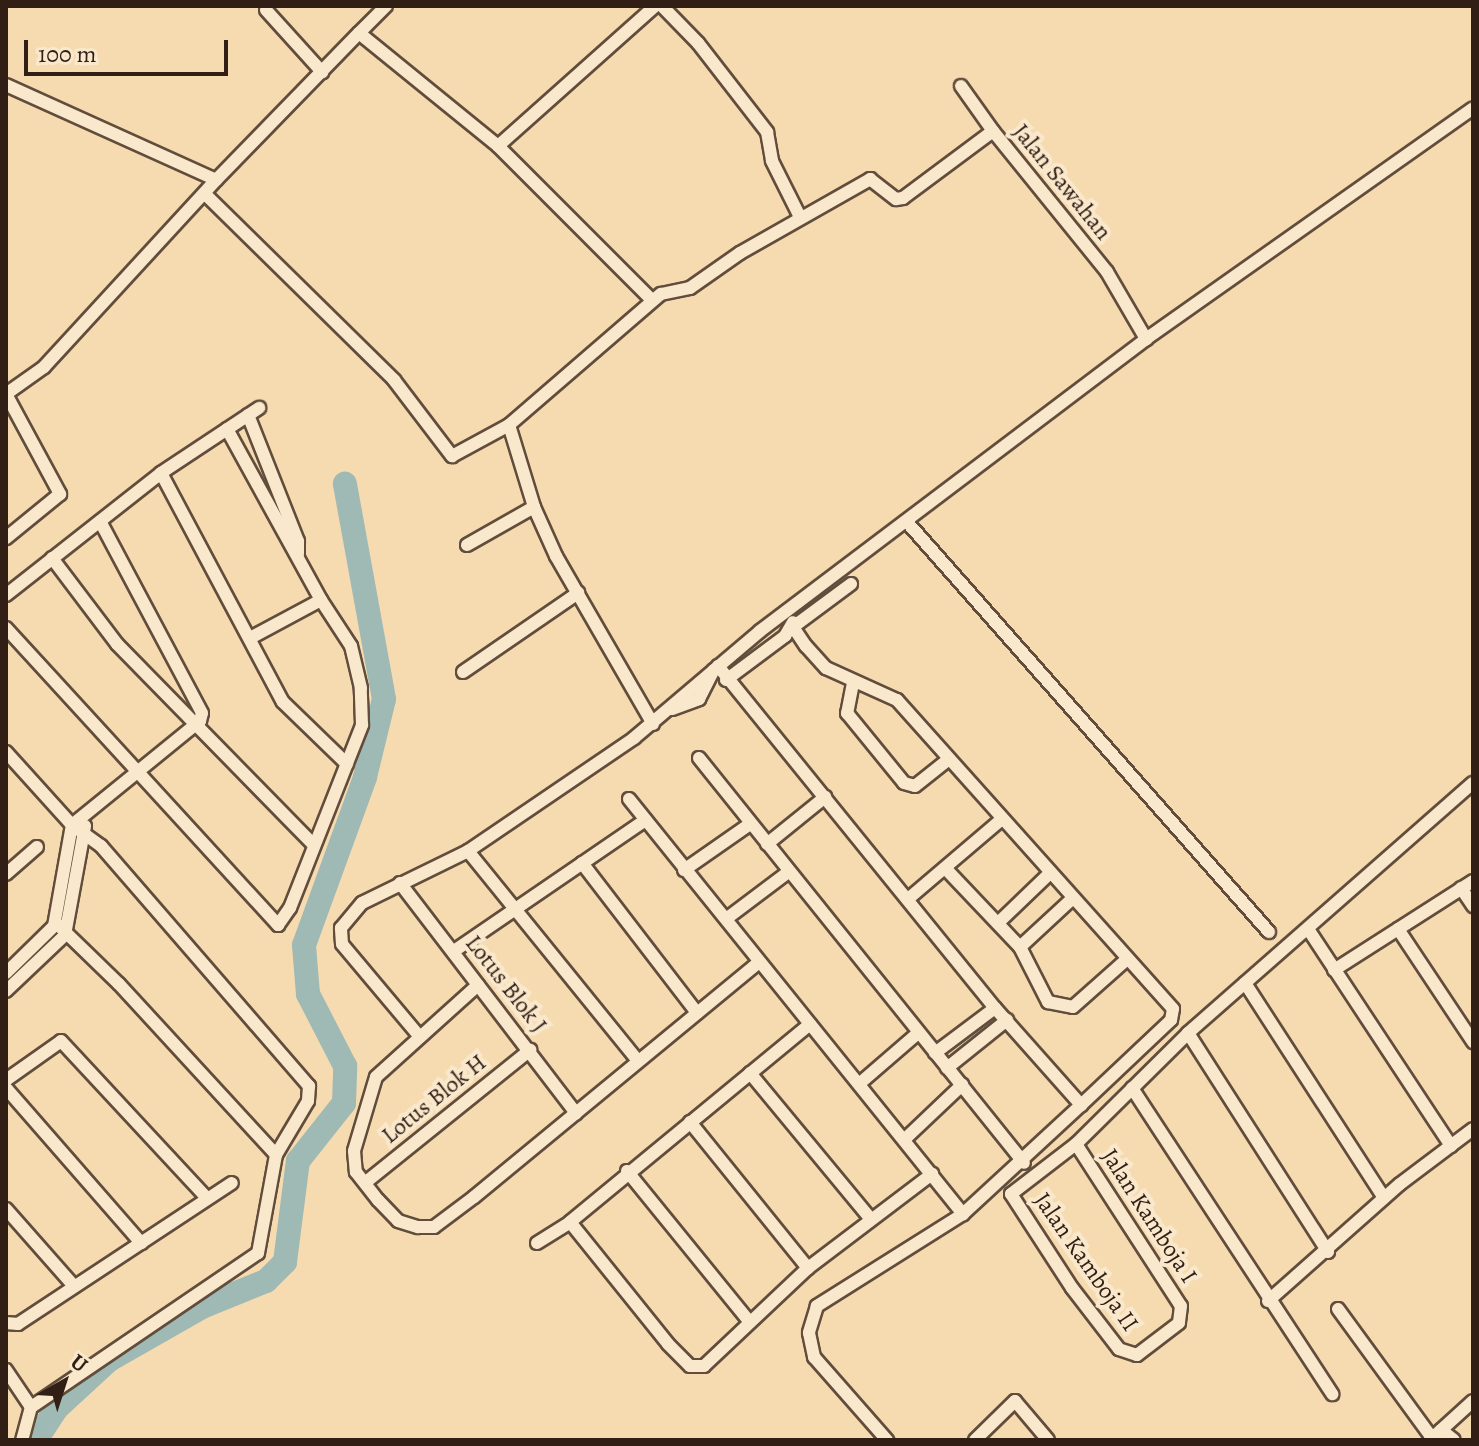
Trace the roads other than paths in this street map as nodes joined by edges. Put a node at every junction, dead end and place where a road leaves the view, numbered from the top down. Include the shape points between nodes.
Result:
1 (386, 6) edge
2 (655, 6) edge
3 (662, 6) edge
4 (266, 10) dead end
5 (359, 33) junction
6 (322, 72) junction
7 (6, 85) edge
8 (961, 86) dead end
9 (1473, 108) edge
10 (993, 131) junction
11 (498, 146) junction
12 (216, 180) junction
13 (206, 195) junction
14 (800, 217) junction
15 (662, 295) junction
16 (1146, 339) junction
17 (7, 391) edge
18 (509, 425) junction
19 (227, 429) junction
20 (161, 473) junction
21 (532, 499) junction
22 (100, 521) junction
23 (907, 522) junction
24 (6, 538) edge
25 (467, 545) dead end
26 (52, 558) junction
27 (298, 558) junction
28 (851, 584) dead end
29 (578, 593) junction
30 (6, 595) edge
31 (321, 600) junction
32 (792, 606) junction
33 (793, 627) junction
34 (6, 628) edge
35 (252, 637) junction
36 (716, 667) junction
37 (463, 672) dead end
38 (726, 680) junction
39 (853, 683) junction
40 (196, 724) junction
41 (653, 724) junction
42 (6, 752) edge
43 (699, 758) dead end
44 (949, 759) junction
45 (347, 764) junction
46 (136, 775) junction
47 (1473, 783) edge
48 (825, 797) junction
49 (629, 799) dead end
50 (85, 819) junction
51 (1002, 819) junction
52 (645, 820) junction
53 (750, 824) junction
54 (72, 825) junction
55 (84, 833) junction
56 (767, 844) junction
57 (314, 845) junction
58 (37, 847) dead end
59 (468, 851) junction
60 (582, 863) junction
61 (945, 868) junction
62 (7, 870) edge
63 (684, 870) junction
64 (787, 873) junction
65 (1050, 873) junction
66 (1473, 881) edge
67 (400, 883) junction
68 (1461, 888) junction
69 (1073, 898) junction
70 (908, 899) junction
71 (1473, 906) edge
72 (514, 910) junction
73 (726, 919) junction
74 (55, 922) junction
75 (998, 923) junction
76 (1308, 929) junction
77 (1398, 929) junction
78 (66, 931) junction
79 (1269, 932) dead end
80 (1020, 947) junction
81 (454, 951) junction
82 (1127, 959) junction
83 (759, 962) junction
84 (1334, 970) junction
85 (6, 973) edge
86 (1245, 983) junction
87 (478, 985) junction
88 (6, 991) edge
89 (995, 1008) junction
90 (697, 1013) junction
91 (1007, 1020) junction
92 (810, 1024) junction
93 (918, 1033) junction
94 (1188, 1033) junction
95 (420, 1037) junction
96 (1473, 1042) edge
97 (530, 1050) junction
98 (935, 1053) junction
99 (638, 1061) junction
100 (947, 1068) junction
101 (750, 1073) junction
102 (6, 1080) edge
103 (859, 1084) junction
104 (962, 1085) junction
105 (6, 1088) edge
106 (1132, 1088) junction
107 (1081, 1105) junction
108 (576, 1113) junction
109 (690, 1122) junction
110 (1473, 1129) edge
111 (905, 1139) junction
112 (1076, 1144) junction
113 (1451, 1146) junction
114 (276, 1155) junction
115 (1024, 1163) junction
116 (627, 1171) junction
117 (932, 1174) junction
118 (366, 1182) junction
119 (232, 1183) dead end
120 (207, 1198) junction
121 (1384, 1198) junction
122 (6, 1209) edge
123 (963, 1214) junction
124 (870, 1218) junction
125 (570, 1222) junction
126 (141, 1243) junction
127 (537, 1243) dead end
128 (1328, 1252) junction
129 (808, 1268) junction
130 (73, 1285) junction
131 (1268, 1301) junction
132 (1338, 1309) dead end
133 (749, 1321) junction
134 (6, 1323) edge
135 (1128, 1354) joint
136 (6, 1370) edge
137 (1332, 1394) dead end
138 (1473, 1401) edge
139 (31, 1407) junction
140 (1434, 1436) edge
141 (22, 1440) edge
142 (887, 1440) edge
143 (975, 1440) edge
144 (1048, 1440) edge
145 (1454, 1440) edge

1 - 5 street
2 - 11 street
3 - 14 street via 707,55 771,148
4 - 6 street
5 - 6 street
5 - 11 street
6 - 12 street
7 - 12 street
8 - 10 street
9 - 16 street
10 - 14 street, Jalan Sawahan via 903,198 896,199 870,179
10 - 16 street, Jalan Sawahan via 1107,272
11 - 15 street
12 - 13 street
13 - 17 street via 44,367
13 - 18 street, Jalan Sawahan via 394,380 446,454 452,456
14 - 15 street, Jalan Sawahan via 690,288
15 - 18 street, Jalan Sawahan
16 - 23 street
17 - 24 street via 60,494
18 - 21 street
19 - 20 street
19 - 27 street
19 - 27 street via 253,412 298,541
20 - 22 street
20 - 35 street
21 - 25 street
21 - 29 street
22 - 26 street
22 - 40 street via 201,704
23 - 32 street
23 - 79 street
26 - 30 street
26 - 40 street via 117,644
27 - 31 street
28 - 33 street
29 - 37 street
29 - 41 street
31 - 35 street
31 - 45 street via 351,646 361,688 362,725
32 - 33 street
32 - 36 street
33 - 38 street
33 - 39 street via 826,668
34 - 46 street
35 - 45 street via 283,702
36 - 38 street
36 - 41 street via 699,699 668,710
38 - 48 street
39 - 44 street via 897,700
39 - 44 street via 847,713 904,783 915,786
40 - 46 street
40 - 57 street
41 - 59 street
42 - 54 street
43 - 53 street
44 - 51 street
45 - 57 street
46 - 50 street
46 - 57 street via 278,925
47 - 76 street
48 - 56 street
48 - 70 street
49 - 52 street
50 - 54 street
50 - 55 street
51 - 61 street
51 - 65 street
52 - 60 street
52 - 63 street
53 - 56 street
53 - 63 street
54 - 55 street
54 - 74 street
55 - 78 street
55 - 114 street via 304,1075 308,1101
56 - 64 street
58 - 62 street
59 - 67 street
59 - 72 street
60 - 72 street
60 - 90 street
61 - 70 street
61 - 75 street
63 - 73 street
64 - 73 street
64 - 93 street
65 - 69 street
65 - 75 street
66 - 68 street
67 - 81 street, Lotus Blok J
67 - 95 street via 362,903 341,928 342,944
68 - 71 street
68 - 77 street
69 - 80 street
69 - 82 street
70 - 89 street
72 - 81 street
72 - 99 street
73 - 83 street
74 - 78 street
74 - 85 street
75 - 80 street
76 - 84 street
76 - 86 street
77 - 84 street
77 - 96 street
78 - 88 street
78 - 114 street
80 - 82 street via 1037,988 1059,1007 1073,1007
81 - 87 street, Lotus Blok J
82 - 107 street via 1173,1009 1171,1020
83 - 90 street
83 - 92 street
84 - 113 street
86 - 94 street
86 - 121 street
87 - 95 street
87 - 97 street, Lotus Blok J
89 - 91 street
89 - 98 street
90 - 99 street
91 - 100 street
91 - 107 street
92 - 101 street
92 - 103 street
93 - 98 street
93 - 103 street
94 - 106 street
94 - 128 street
95 - 118 street via 376,1077 354,1151 356,1172
97 - 108 street, Lotus Blok J
97 - 118 street, Lotus Blok H
98 - 100 street
99 - 108 street
100 - 104 street
101 - 109 street
101 - 124 street
102 - 120 street via 61,1041
103 - 111 street
104 - 111 street
104 - 115 street
105 - 126 street
106 - 112 street
106 - 131 street
107 - 115 street
108 - 118 street via 434,1227 398,1221
109 - 116 street
109 - 129 street
110 - 113 street
111 - 117 street
112 - 135 street, Jalan Kamboja I via 1182,1314 1179,1323 1137,1355
112 - 135 street, Jalan Kamboja II via 1011,1194 1072,1288
113 - 121 street
114 - 139 street via 258,1253
115 - 123 street
116 - 125 street
116 - 133 street
117 - 123 street
117 - 124 street
119 - 120 street
120 - 126 street
121 - 128 street
122 - 130 street
123 - 142 street via 817,1306 809,1333 814,1357
124 - 129 street
125 - 127 street
125 - 133 street via 690,1366 704,1366
126 - 130 street
128 - 131 street
129 - 133 street
130 - 134 street via 18,1324
131 - 137 street
132 - 140 street
136 - 139 street
138 - 140 street
139 - 141 street
140 - 145 street
143 - 144 street via 1015,1401

